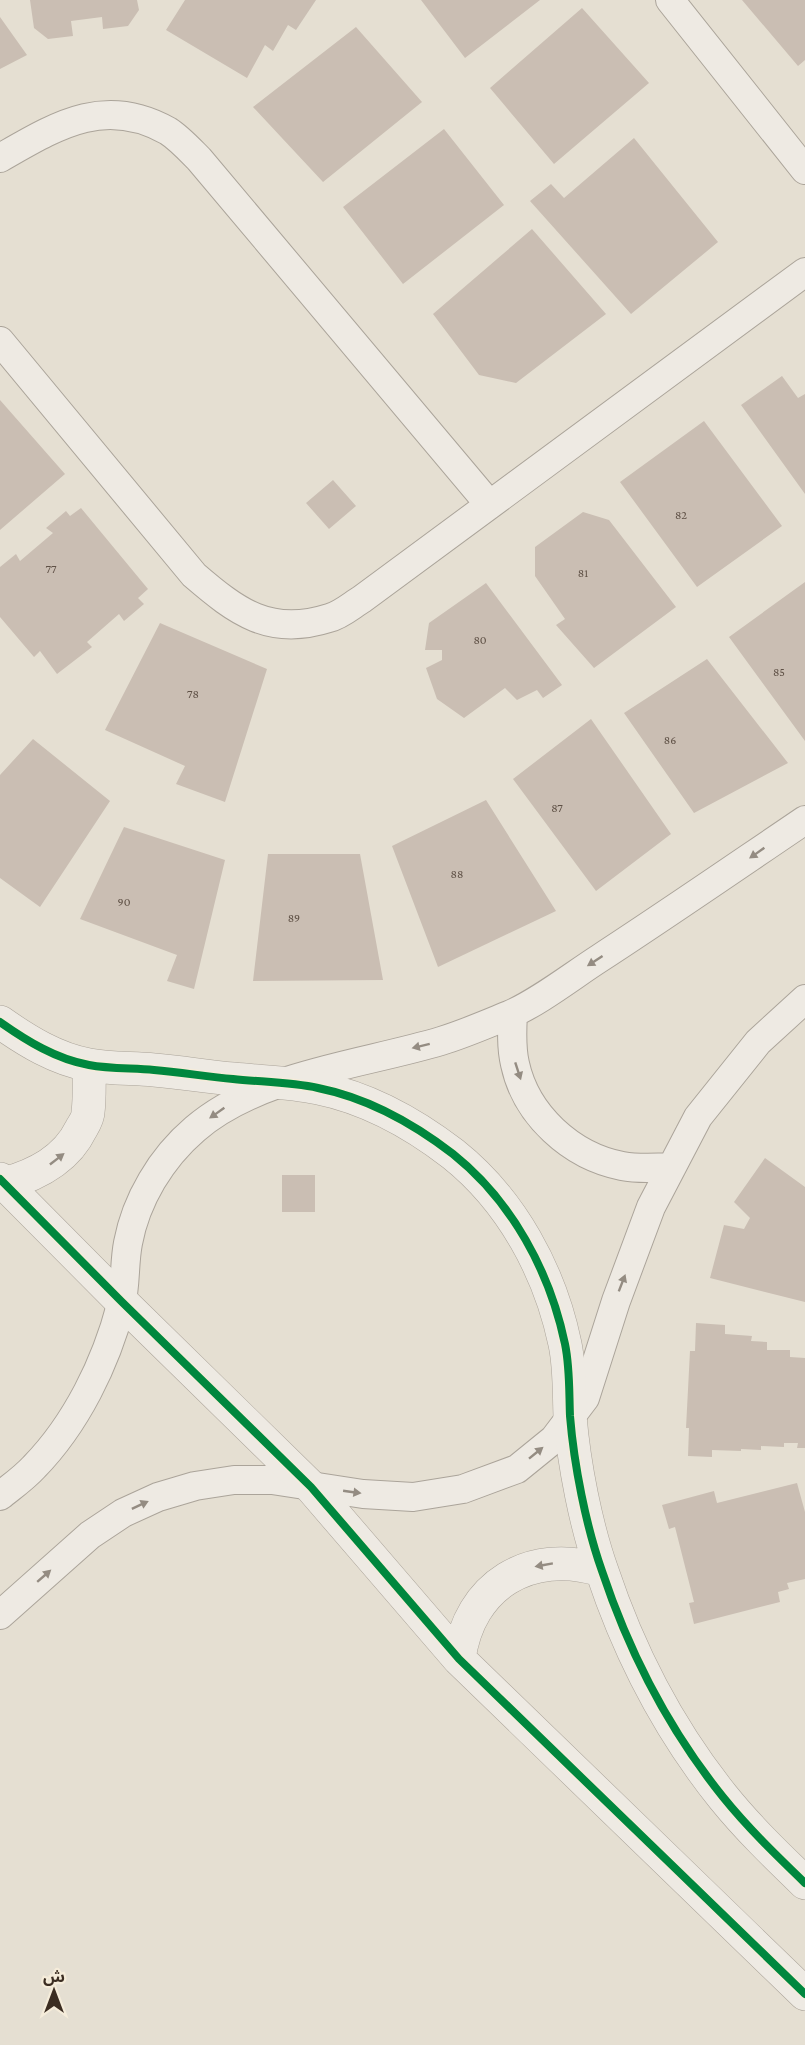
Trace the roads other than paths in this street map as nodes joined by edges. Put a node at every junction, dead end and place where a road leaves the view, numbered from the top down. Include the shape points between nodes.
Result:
1 (670, 0) edge
2 (0, 158) edge
3 (805, 170) edge
4 (805, 272) edge
5 (0, 341) edge
6 (489, 504) junction
7 (805, 820) edge
8 (805, 999) edge
9 (513, 1014) junction
10 (0, 1022) edge
11 (89, 1065) junction
12 (281, 1083) junction
13 (672, 1167) junction
14 (2, 1181) edge
15 (122, 1302) junction
16 (570, 1417) junction
17 (311, 1487) junction
18 (0, 1496) edge
19 (601, 1570) junction
20 (0, 1615) edge
21 (459, 1659) junction
22 (805, 1884) edge
23 (805, 1994) edge

1 - 3 street
2 - 6 street via 51,128 90,115 131,116 169,132 200,159
4 - 6 street
5 - 6 street via 194,575 227,603 259,620 295,625 331,618
7 -> 9 street
8 - 13 street via 758,1042 698,1117
9 -> 12 street via 443,1041
9 -> 13 street via 515,1065 528,1096 553,1131 573,1147 621,1166
10 - 11 street via 52,1054
11 - 12 street
14 -> 11 street via 27,1178 65,1153 88,1114
12 -> 15 street via 220,1109 170,1153 137,1211 128,1242
12 - 16 street via 319,1088 392,1114 456,1156 484,1183 529,1245 545,1278 565,1346
16 -> 13 street via 585,1398 615,1301 651,1207
14 - 15 street
15 - 17 street
15 - 18 street via 111,1338 78,1407 34,1468
17 -> 16 street via 413,1497 463,1489 517,1469 554,1439
16 - 19 street via 578,1472
20 -> 17 street via 90,1535 123,1513 158,1497 234,1480 272,1480
17 - 21 street
19 -> 21 street via 563,1562 524,1569 507,1578 478,1605 468,1622
19 - 22 street via 647,1677 695,1759 724,1798
21 - 23 street

